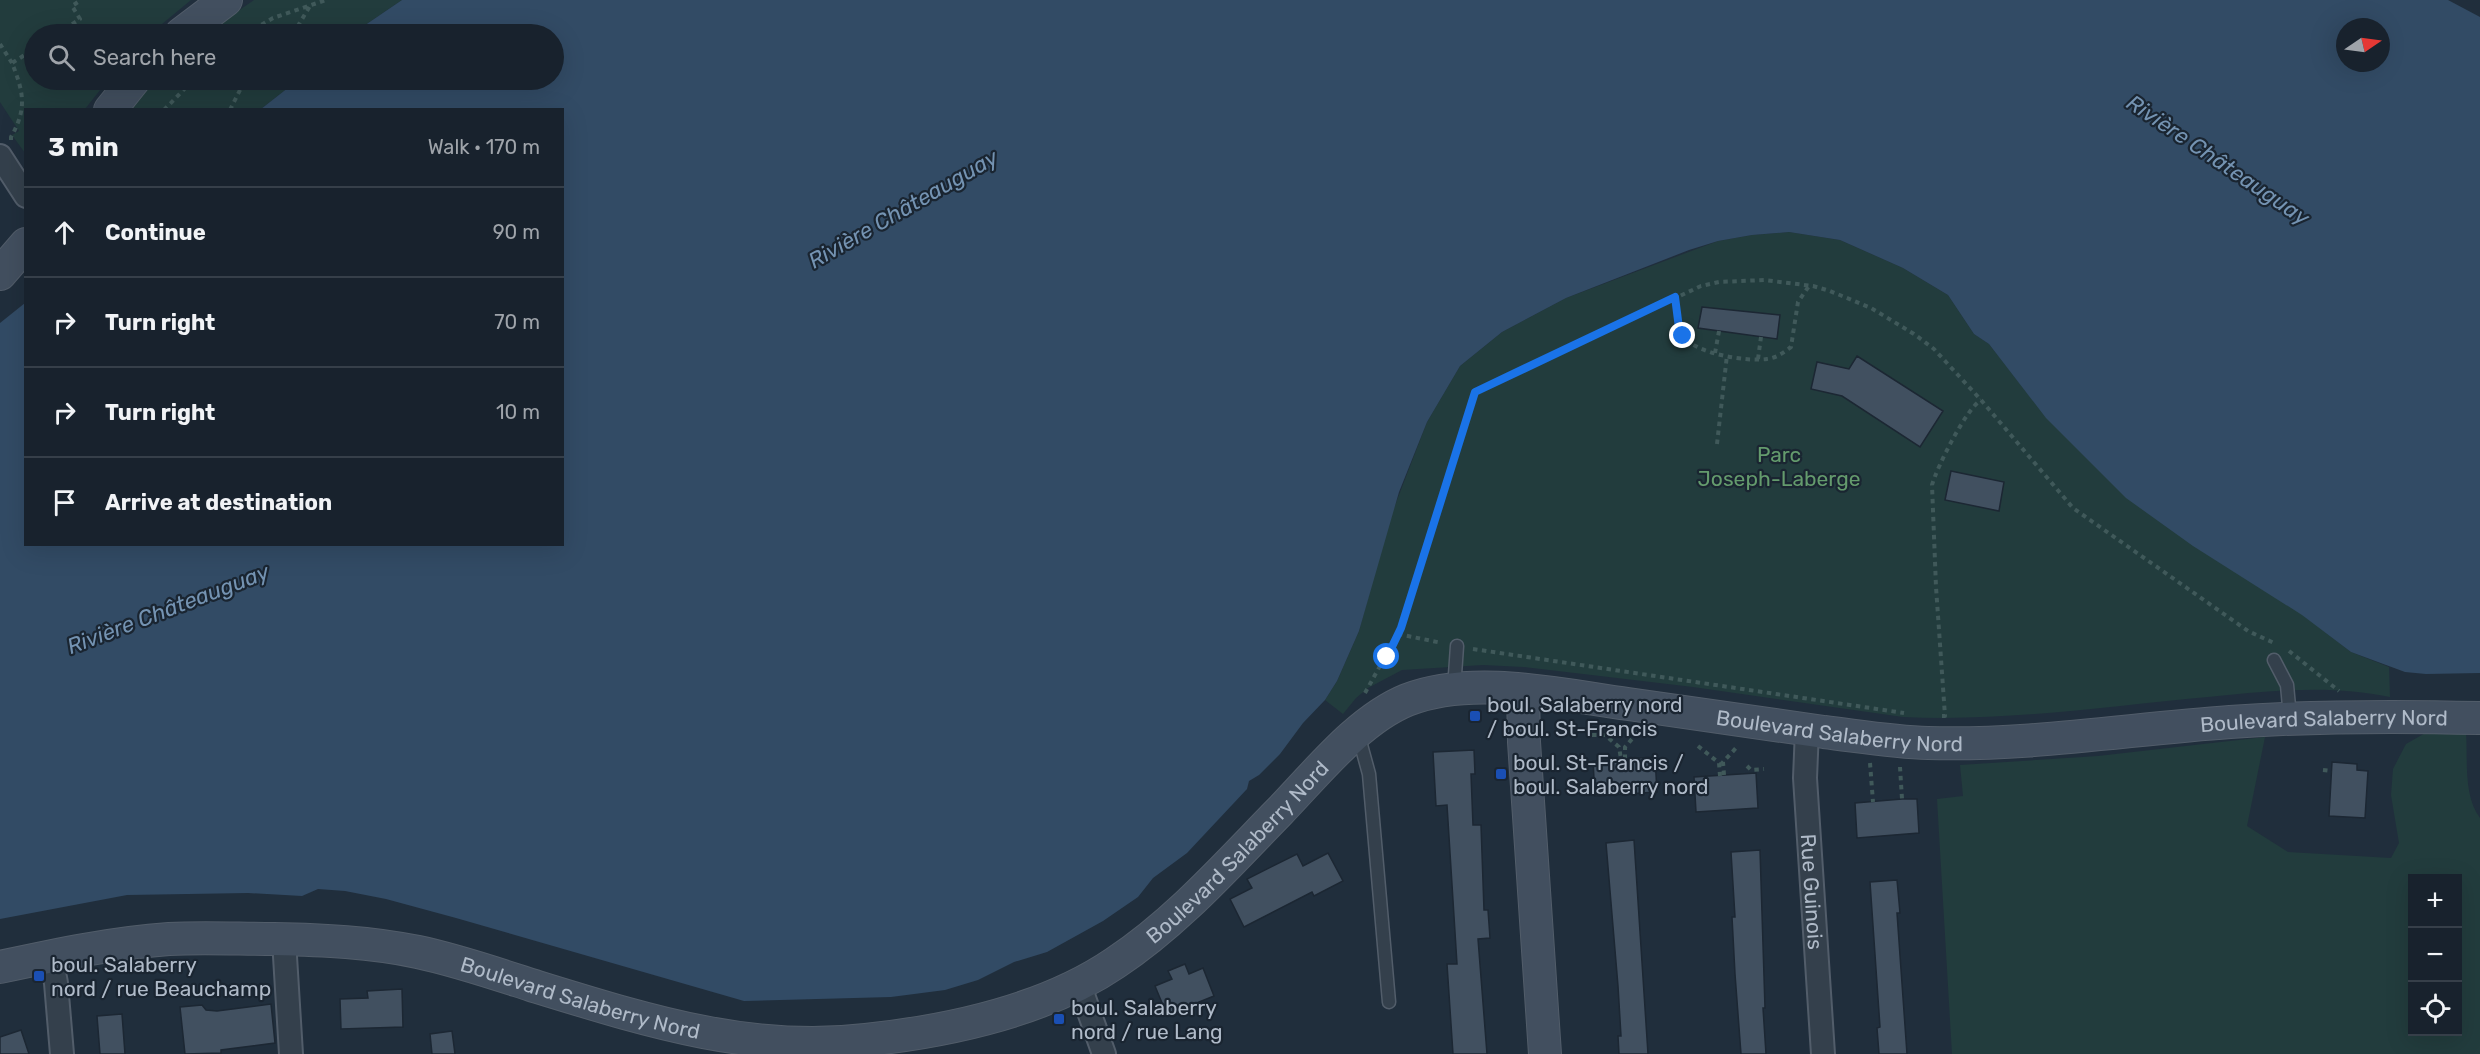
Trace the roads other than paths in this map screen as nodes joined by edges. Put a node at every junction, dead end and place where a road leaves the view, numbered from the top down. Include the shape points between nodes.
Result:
1 (226, 0) edge
2 (194, 24) edge
3 (126, 90) edge
4 (112, 108) edge
5 (8, 152) edge
6 (24, 191) edge
7 (24, 246) edge
8 (0, 274) edge
9 (1457, 646) dead end
10 (2274, 660) dead end
11 (1454, 689) junction
12 (1523, 691) junction
13 (2290, 718) junction
14 (2480, 718) edge
15 (1807, 730) junction
16 (1358, 733) junction
17 (284, 940) junction
18 (51, 956) junction
19 (0, 967) edge
20 (1077, 984) junction
21 (1389, 1002) dead end
22 (810, 1049) edge
23 (63, 1054) edge
24 (291, 1054) edge
25 (1104, 1054) edge
26 (1545, 1054) edge
27 (1823, 1054) edge

1 - 2 street
3 - 4 street
5 - 6 street
7 - 8 street
9 - 11 lane
10 - 13 lane via 2287,685
11 - 12 street, Boulevard Salaberry Nord
11 - 16 street, Boulevard Salaberry Nord via 1425,694 1394,706
12 - 15 street, Boulevard Salaberry Nord
12 - 26 street
13 - 14 street, Boulevard Salaberry Nord
13 - 15 street, Boulevard Salaberry Nord via 1992,742 1894,731
15 - 27 street, Rue Guinois via 1805,778
16 - 20 street, Boulevard Salaberry Nord via 1166,923 1123,958
16 - 21 lane via 1369,774
17 - 18 street, Boulevard Salaberry Nord via 164,939
17 - 22 street, Boulevard Salaberry Nord via 380,945 438,957 678,1027
17 - 24 street
18 - 19 street, Boulevard Salaberry Nord
18 - 23 street
20 - 22 street, Boulevard Salaberry Nord via 1013,1009 956,1025
20 - 25 street

